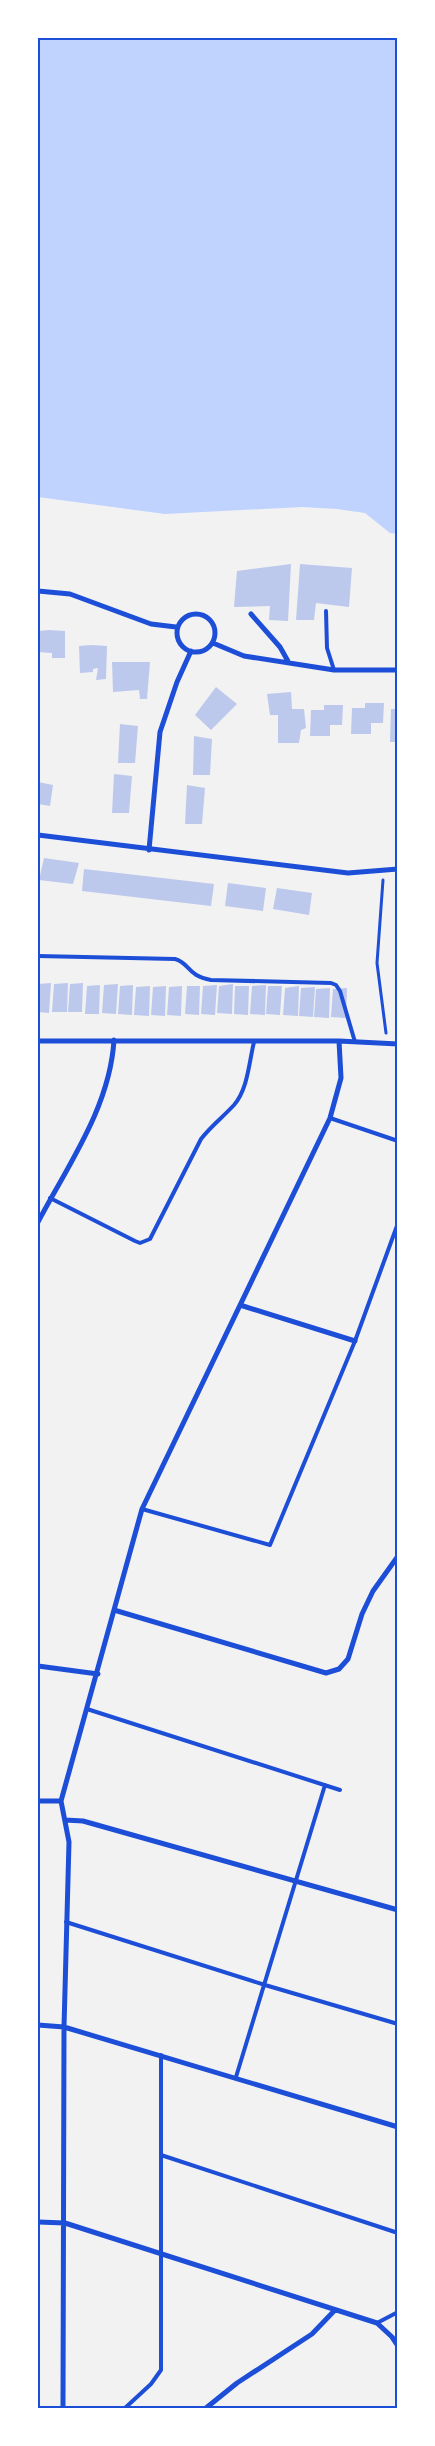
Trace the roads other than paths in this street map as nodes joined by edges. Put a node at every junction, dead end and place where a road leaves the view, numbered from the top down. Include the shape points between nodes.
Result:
1 (38, 590) edge
2 (326, 611) dead end
3 (251, 614) dead end
4 (176, 628) junction
5 (213, 643) junction
6 (191, 652) junction
7 (289, 663) junction
8 (334, 670) junction
9 (398, 670) edge
10 (38, 835) edge
11 (149, 850) junction
12 (398, 869) edge
13 (38, 956) edge
14 (114, 1040) junction
15 (38, 1041) edge
16 (339, 1041) junction
17 (254, 1042) junction
18 (354, 1042) junction
19 (398, 1044) edge
20 (330, 1118) junction
21 (398, 1141) edge
22 (50, 1198) junction
23 (38, 1222) edge
24 (398, 1223) edge
25 (240, 1305) junction
26 (355, 1341) junction
27 (142, 1509) junction
28 (398, 1556) edge
29 (114, 1610) junction
30 (38, 1666) edge
31 (98, 1674) junction
32 (87, 1709) junction
33 (325, 1785) junction
34 (340, 1790) dead end
35 (38, 1800) edge
36 (61, 1801) junction
37 (65, 1820) junction
38 (297, 1883) junction
39 (398, 1910) edge
40 (66, 1922) junction
41 (265, 1985) junction
42 (398, 2024) edge
43 (38, 2025) edge
44 (64, 2026) junction
45 (161, 2055) junction
46 (236, 2077) junction
47 (398, 2126) edge
48 (161, 2155) junction
49 (38, 2222) edge
50 (65, 2223) junction
51 (398, 2232) edge
52 (161, 2254) junction
53 (335, 2310) junction
54 (398, 2312) edge
55 (377, 2323) junction
56 (398, 2346) edge
57 (63, 2408) edge
58 (124, 2408) edge
59 (206, 2408) edge

1 - 4 street via 70,594 151,624
2 - 8 lane via 327,648
3 - 7 street via 280,647
4 - 5 street via 185,617 205,615 214,625
4 - 6 street via 181,644
5 - 6 street via 204,650
5 - 7 street via 244,656
6 - 11 street via 160,732
7 - 8 street
8 - 9 street
10 - 11 street
11 - 12 street via 348,874
13 - 18 lane via 175,959 181,960 192,974 211,980 331,982 340,991
14 - 15 street
14 - 17 street
14 - 22 street via 112,1064 101,1103
16 - 17 street
16 - 18 street
16 - 20 street via 341,1078
17 - 22 lane via 241,1093 202,1139 150,1239 135,1242
18 - 19 street
20 - 21 lane
20 - 25 street
22 - 23 street
24 - 26 lane
25 - 26 street
25 - 27 street
26 - 27 lane via 270,1545
27 - 29 street
28 - 29 street via 362,1614 348,1659 339,1669 326,1673
29 - 31 street
30 - 31 street
31 - 32 street
32 - 33 lane
32 - 36 street
33 - 34 lane
33 - 38 lane
35 - 36 street
36 - 37 street
37 - 38 street via 83,1821
37 - 40 street via 68,1842
38 - 39 street
38 - 41 lane
40 - 41 lane
40 - 44 street
41 - 42 lane
41 - 46 lane
43 - 44 street
44 - 45 street
44 - 50 street
45 - 46 street
45 - 48 lane
46 - 47 street
48 - 51 lane
48 - 52 lane
49 - 50 street
50 - 52 street
50 - 57 street
52 - 53 street
52 - 58 lane via 162,2370
53 - 55 street
53 - 59 street via 312,2334 237,2383
54 - 55 lane
55 - 56 street

